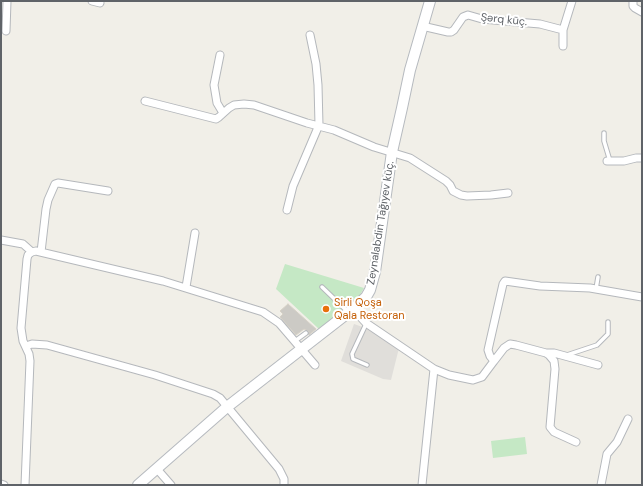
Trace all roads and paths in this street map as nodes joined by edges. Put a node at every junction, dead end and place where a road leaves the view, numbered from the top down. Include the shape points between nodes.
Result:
1 (10, 1) edge
2 (92, 1) edge
3 (430, 1) edge
4 (572, 1) edge
5 (633, 1) edge
6 (100, 3) dead end
7 (642, 12) edge
8 (422, 26) junction
9 (563, 30) junction
10 (6, 31) dead end
11 (310, 35) dead end
12 (563, 46) dead end
13 (220, 55) dead end
14 (145, 101) dead end
15 (222, 113) junction
16 (319, 126) junction
17 (604, 133) dead end
18 (392, 152) junction
19 (642, 158) edge
20 (608, 161) joint
21 (108, 191) dead end
22 (508, 193) dead end
23 (287, 210) dead end
24 (195, 233) dead end
25 (1, 240) edge
26 (32, 252) junction
27 (41, 252) junction
28 (598, 277) dead end
29 (322, 286) dead end
30 (186, 287) junction
31 (596, 289) junction
32 (642, 297) edge
33 (351, 311) junction
34 (608, 322) dead end
35 (366, 323) junction
36 (306, 333) dead end
37 (298, 345) junction
38 (26, 346) junction
39 (546, 353) junction
40 (564, 356) junction
41 (494, 361) junction
42 (315, 365) dead end
43 (367, 365) dead end
44 (598, 365) dead end
45 (434, 369) junction
46 (227, 407) junction
47 (628, 419) dead end
48 (576, 442) dead end
49 (157, 469) junction
50 (1, 484) edge
51 (4, 485) edge
52 (25, 485) edge
53 (138, 485) edge
54 (171, 485) edge
55 (284, 485) edge
56 (422, 485) edge
57 (601, 485) edge

1 - 10 street
2 - 6 street
3 - 8 street, Zeynalabdin Tağıyev küç.
4 - 9 street
5 - 7 street via 633,6
8 - 9 street, Şərq küç. via 451,32 463,17 468,15 482,19 540,24
8 - 18 street, Zeynalabdin Tağıyev küç.
9 - 12 street
11 - 16 street via 316,64
13 - 15 street via 214,85 217,103
14 - 15 street via 211,118 219,117
15 - 16 street via 234,105 254,105
16 - 18 street
16 - 23 street via 293,186
17 - 20 lane
18 - 22 street via 423,166 446,181 453,191 461,195
18 - 33 street, Zeynalabdin Tağıyev küç. via 373,282 366,297
19 - 20 street
21 - 27 street via 55,184 46,209
24 - 30 street
25 - 26 street via 23,244
26 - 27 street
26 - 38 street via 27,259 21,328
27 - 30 street
28 - 31 lane
29 - 33 lane
30 - 37 street via 263,312 279,323
31 - 32 street
31 - 41 street via 503,282 488,350
33 - 35 street
33 - 37 street, Zeynalabdin Tağıyev küç.
34 - 40 lane via 608,334 597,344
35 - 43 lane via 352,354 353,359
35 - 45 street
36 - 37 lane
37 - 42 street
37 - 46 street, Zeynalabdin Tağıyev küç.
38 - 46 street via 47,345 156,375 213,394
38 - 52 street via 30,361
39 - 40 street
39 - 41 street via 510,344
39 - 48 street via 554,361 555,369 550,428
40 - 44 street
41 - 45 street via 482,377 473,380
45 - 56 street
46 - 49 street, Zeynalabdin Tağıyev küç.
46 - 55 street via 279,469
47 - 57 street via 607,454
49 - 53 street, Zeynalabdin Tağıyev küç.
49 - 54 street
50 - 51 street

